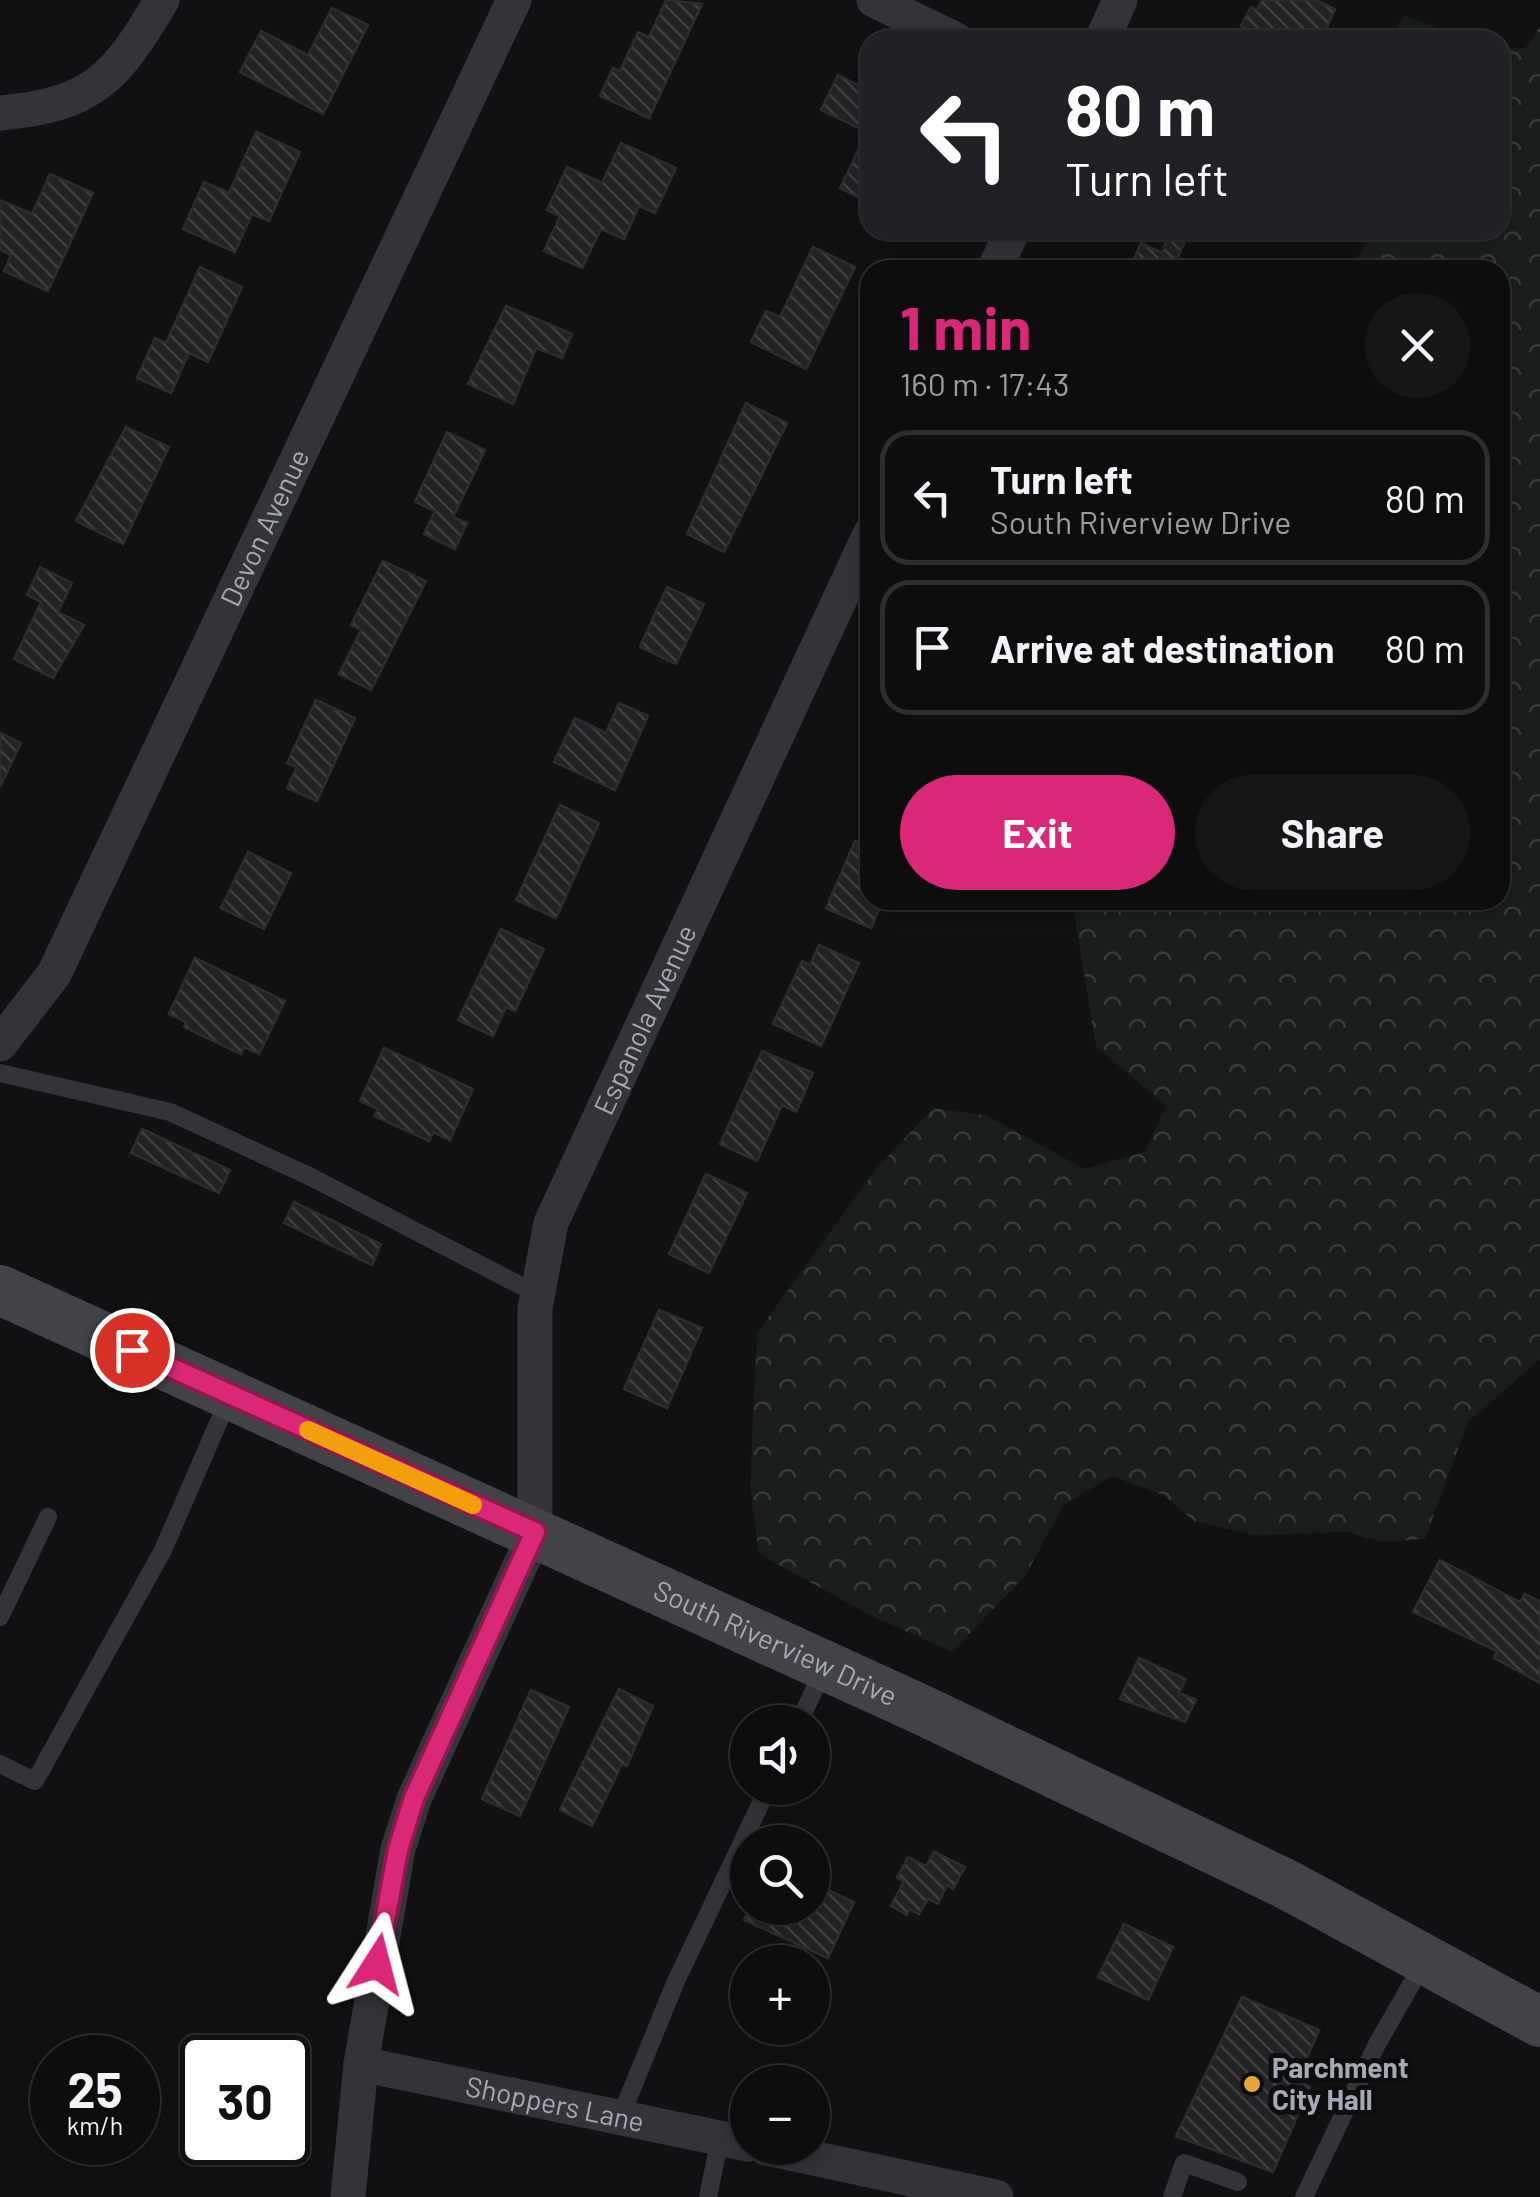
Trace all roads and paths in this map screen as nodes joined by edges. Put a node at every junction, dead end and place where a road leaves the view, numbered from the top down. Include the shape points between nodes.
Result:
1 (162, 0) edge
2 (514, 0) edge
3 (874, 0) edge
4 (1120, 0) edge
5 (936, 30) edge
6 (1106, 30) edge
7 (0, 113) edge
8 (860, 555) edge
9 (0, 1044) edge
10 (0, 1073) edge
11 (0, 1290) edge
12 (538, 1294) junction
13 (231, 1395) junction
14 (48, 1517) dead end
15 (535, 1532) junction
16 (0, 1617) edge
17 (826, 1666) junction
18 (807, 1705) edge
19 (0, 1764) edge
20 (760, 1805) edge
21 (1426, 1960) junction
22 (1540, 2022) edge
23 (362, 2064) junction
24 (620, 2118) junction
25 (730, 2140) edge
26 (730, 2150) edge
27 (823, 2165) edge
28 (1238, 2182) dead end
29 (887, 2184) edge
30 (348, 2197) edge
31 (708, 2197) edge
32 (996, 2197) edge
33 (1172, 2197) edge
34 (1304, 2197) edge

1 - 7 street via 124,62 90,90 45,108
2 - 9 street, Devon Avenue via 54,974
3 - 5 street
4 - 6 street
8 - 12 street, Espanola Avenue via 594,1121 551,1223
10 - 12 lane via 170,1112
11 - 13 street, South Riverview Drive
12 - 15 street, Espanola Avenue
13 - 15 street, South Riverview Drive
13 - 19 lane via 163,1550 35,1781
14 - 16 lane
15 - 17 street, South Riverview Drive
15 - 23 street via 414,1798 388,1898
17 - 18 lane
17 - 21 street, South Riverview Drive via 1286,1884
20 - 24 lane
21 - 22 street, South Riverview Drive
21 - 34 lane via 1376,2046
23 - 24 street, Shoppers Lane
23 - 30 street
24 - 25 street, Shoppers Lane
26 - 31 lane
27 - 29 street
28 - 33 lane via 1184,2163
29 - 32 street

